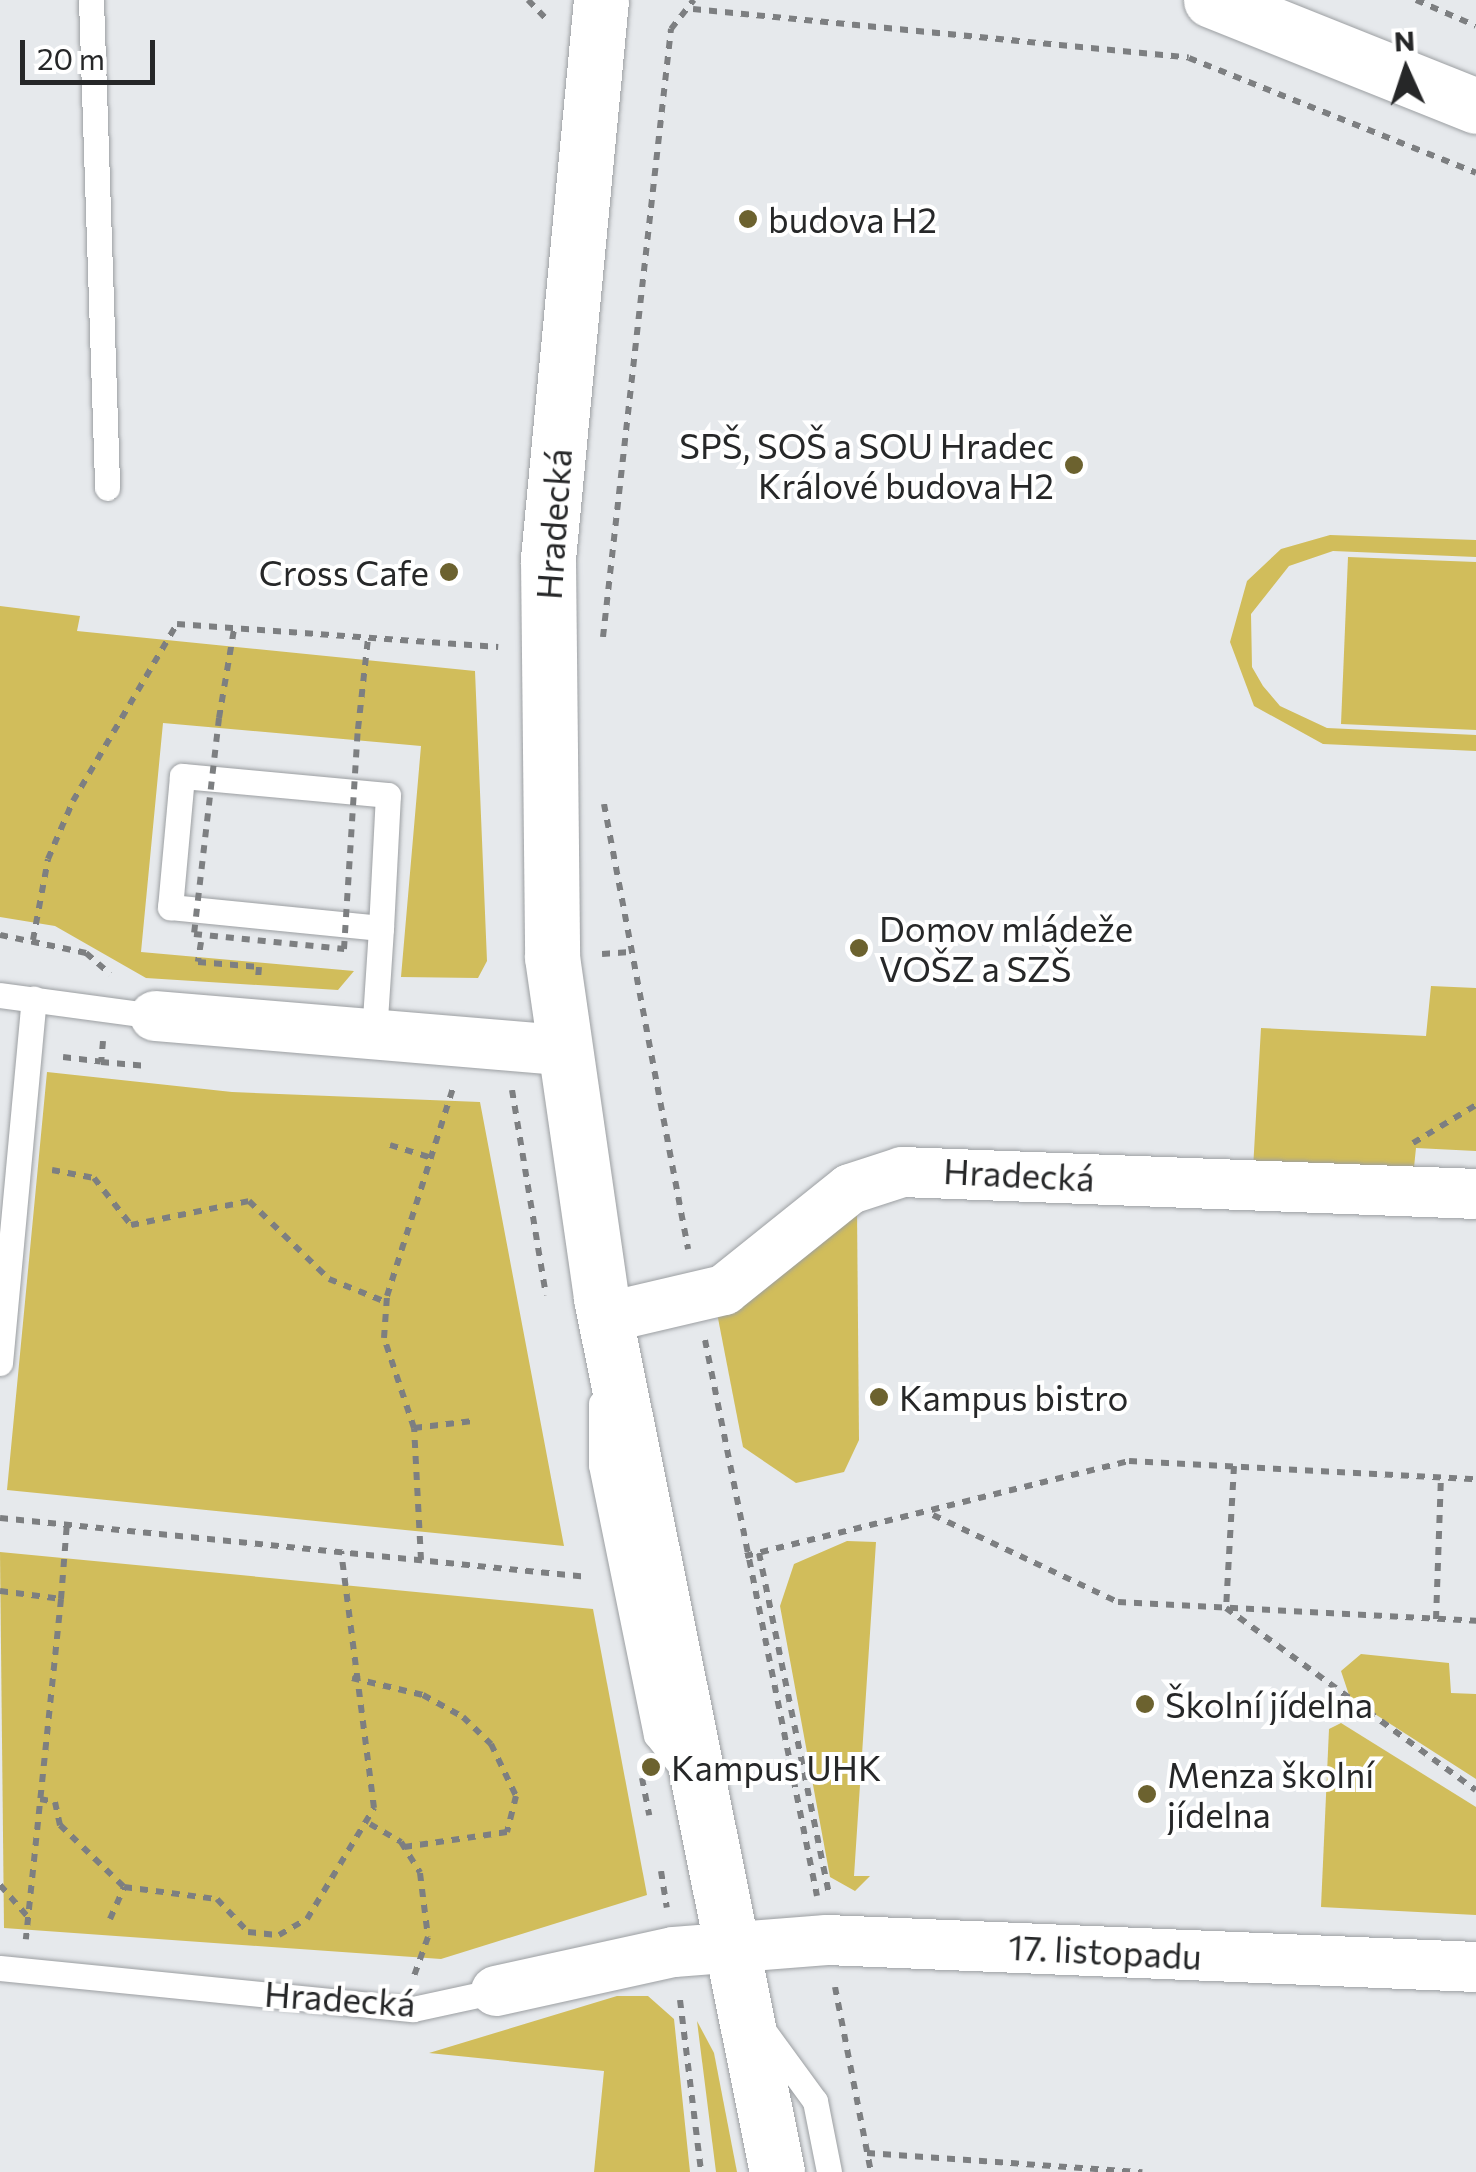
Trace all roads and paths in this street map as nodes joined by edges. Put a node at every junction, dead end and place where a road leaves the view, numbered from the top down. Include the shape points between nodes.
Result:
1 (90, 0) edge
2 (528, 0) edge
3 (1211, 0) edge
4 (1416, 0) edge
5 (694, 4) edge
6 (579, 15) edge
7 (1476, 26) edge
8 (1476, 106) edge
9 (1476, 173) edge
10 (108, 488) dead end
11 (234, 629) junction
12 (368, 638) junction
13 (498, 647) dead end
14 (600, 660) dead end
15 (601, 788) dead end
16 (380, 928) junction
17 (202, 936) junction
18 (33, 940) dead end
19 (259, 967) dead end
20 (0, 994) edge
21 (34, 999) junction
22 (155, 1016) joint
23 (374, 1034) junction
24 (562, 1050) junction
25 (454, 1084) dead end
26 (390, 1145) dead end
27 (436, 1159) junction
28 (1476, 1194) edge
29 (14, 1220) junction
30 (698, 1300) junction
31 (386, 1302) junction
32 (603, 1308) junction
33 (0, 1363) edge
34 (474, 1420) dead end
35 (414, 1428) junction
36 (1234, 1466) junction
37 (1441, 1478) junction
38 (1476, 1480) edge
39 (932, 1515) junction
40 (1, 1519) edge
41 (67, 1523) junction
42 (341, 1551) junction
43 (758, 1552) junction
44 (745, 1556) junction
45 (421, 1560) junction
46 (600, 1578) dead end
47 (0, 1591) edge
48 (61, 1599) junction
49 (1226, 1608) junction
50 (1436, 1620) junction
51 (1476, 1621) edge
52 (352, 1678) junction
53 (639, 1764) dead end
54 (1476, 1790) edge
55 (40, 1800) junction
56 (650, 1820) dead end
57 (370, 1824) junction
58 (404, 1847) junction
59 (658, 1857) dead end
60 (0, 1885) edge
61 (124, 1887) junction
62 (29, 1918) junction
63 (110, 1919) dead end
64 (664, 1925) junction
65 (826, 1940) junction
66 (735, 1944) junction
67 (45, 1945) dead end
68 (1476, 1967) edge
69 (0, 1968) edge
70 (394, 1976) dead end
71 (414, 1978) junction
72 (427, 1980) dead end
73 (496, 1991) joint
74 (847, 1992) dead end
75 (746, 2007) junction
76 (867, 2153) junction
77 (701, 2172) edge
78 (777, 2172) edge
79 (829, 2172) edge
80 (871, 2172) edge
81 (1142, 2172) edge

1 - 10 lane
2 - 6 path
3 - 8 street
4 - 7 path
5 - 9 path via 1190,58
5 - 14 path via 672,30
6 - 24 street, Hradecká via 546,617 546,873
11 - 12 path
11 - 17 path, bridge via 194,934
11 - 18 path via 177,624 73,801 48,859
12 - 13 path
12 - 17 path, bridge via 344,949
15 - 30 path
16 - 16 lane via 388,794 182,776 170,907
16 - 23 lane
17 - 19 path via 198,962
20 - 21 lane
21 - 22 lane
21 - 29 lane
22 - 23 street
23 - 24 street
24 - 32 street, Hradecká
25 - 27 path
26 - 27 path
27 - 31 path
28 - 30 street, Hradecká via 902,1172 850,1189 744,1278
29 - 31 path via 41,1221 46,1170 94,1178 131,1225 250,1201 329,1279
29 - 33 lane
30 - 32 street, Hradecká
30 - 44 path
31 - 35 path via 384,1338
32 - 66 street, Hradecká
34 - 35 path
35 - 45 path
36 - 37 path
36 - 39 path via 1129,1461
36 - 49 path
37 - 38 path
37 - 50 path
39 - 43 path
39 - 49 path via 1118,1602
40 - 41 path
41 - 42 path
41 - 48 path
42 - 45 path
42 - 52 path
43 - 44 path
43 - 65 path via 829,1895
44 - 65 path
45 - 46 path
47 - 48 path
48 - 55 path
49 - 50 path
49 - 54 path
50 - 51 path
52 - 57 path via 374,1788
52 - 58 path via 423,1695 463,1718 491,1744 516,1796 507,1832
53 - 56 path
55 - 61 path via 55,1802 60,1825
55 - 62 path
57 - 58 path
57 - 61 path via 307,1919 279,1936 248,1932 218,1899
58 - 71 path via 426,1901 428,1938
59 - 64 path
60 - 62 path
61 - 63 path
62 - 67 path via 26,1944
64 - 66 street, Hradecká
64 - 73 street, Hradecká
64 - 77 path
65 - 66 street, 17. listopadu
65 - 68 street, 17. listopadu
65 - 74 path
65 - 76 path
66 - 75 street, Hradecká
69 - 73 lane, Hradecká via 413,2009
70 - 71 path
71 - 72 path
75 - 78 street, Hradecká
75 - 79 lane via 815,2100
76 - 80 path
76 - 81 path

